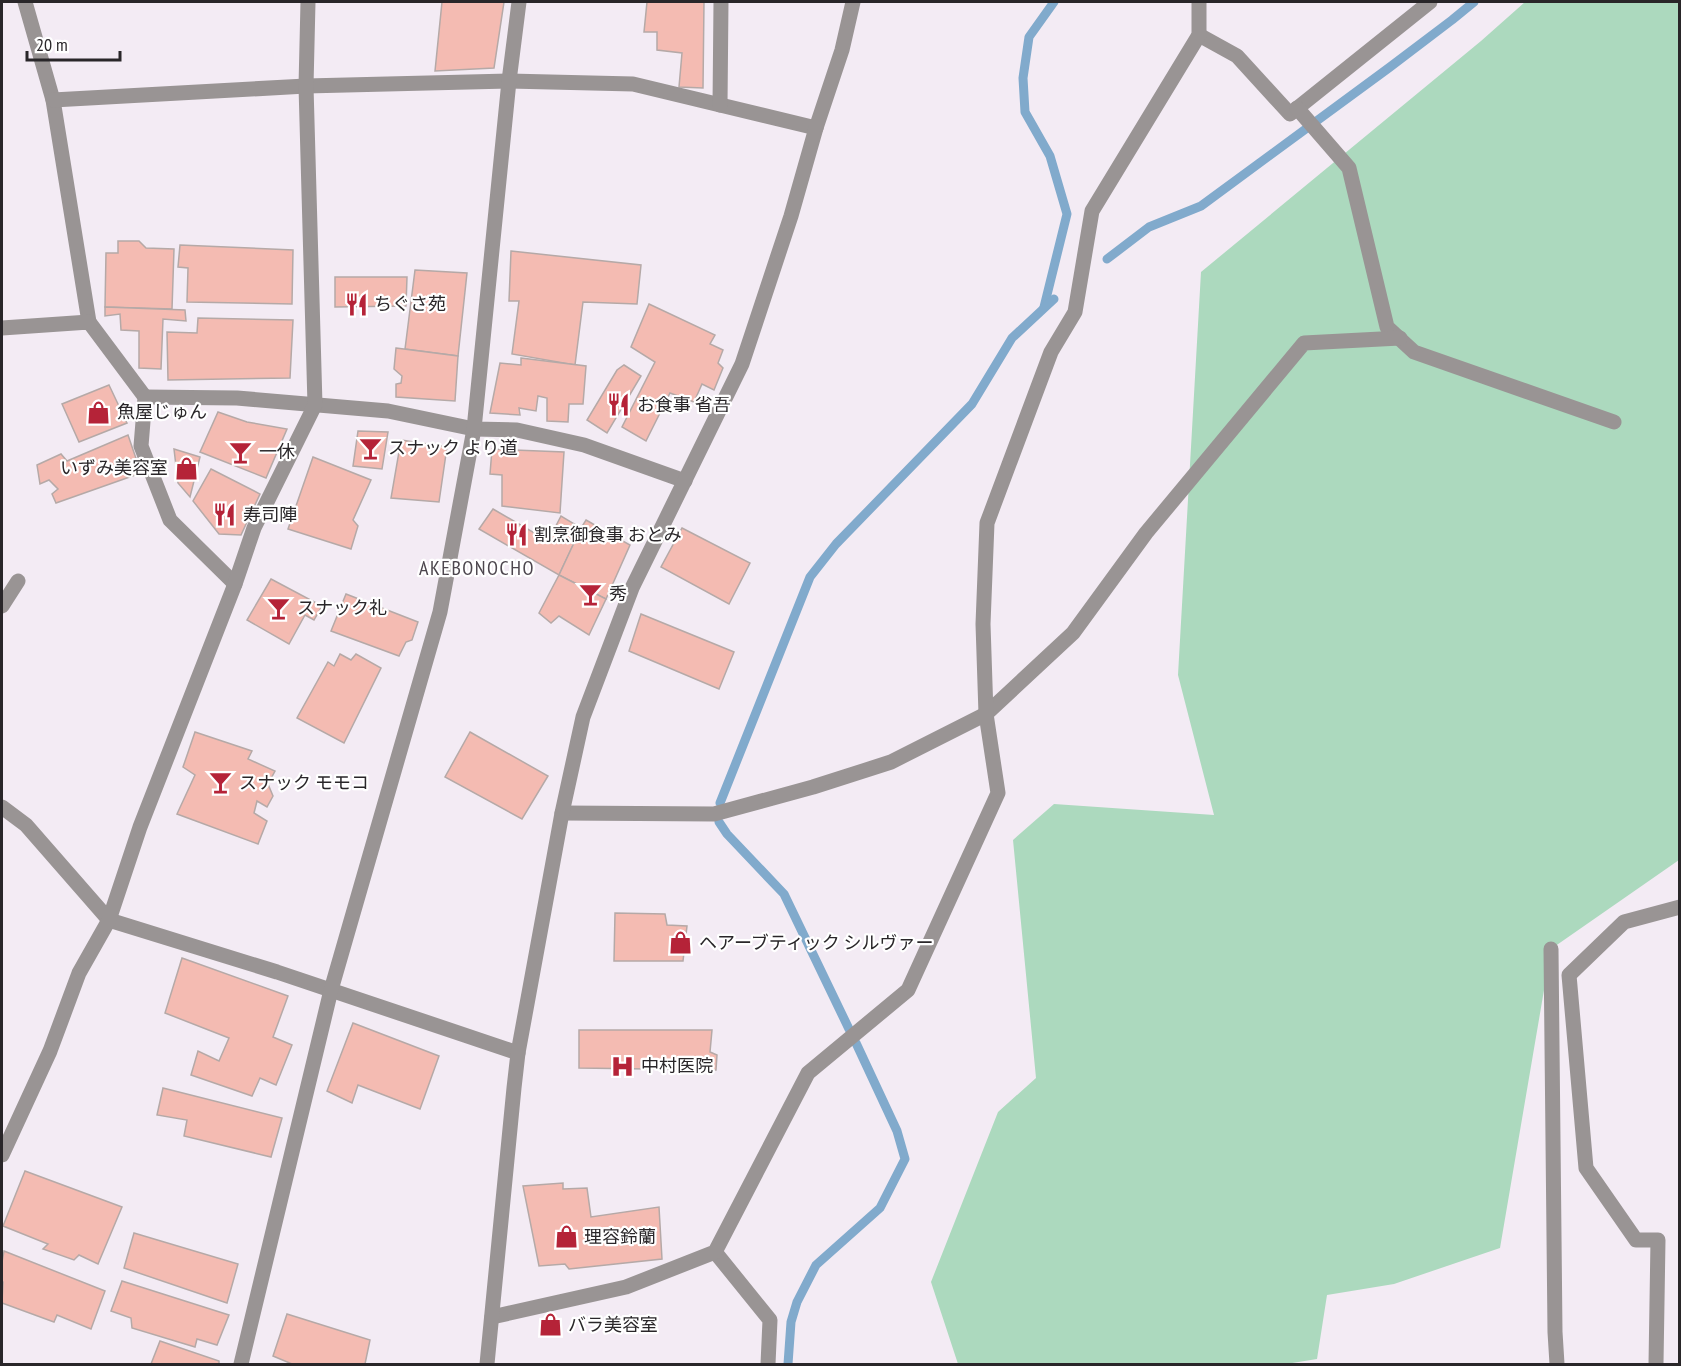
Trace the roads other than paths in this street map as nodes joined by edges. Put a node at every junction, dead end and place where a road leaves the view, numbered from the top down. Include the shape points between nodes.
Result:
1 (25, 2) edge
2 (308, 2) edge
3 (519, 2) edge
4 (721, 2) edge
5 (854, 2) edge
6 (1199, 2) edge
7 (1430, 2) edge
8 (1199, 35) junction
9 (509, 81) junction
10 (306, 86) junction
11 (53, 100) junction
12 (720, 105) junction
13 (1297, 108) junction
14 (816, 128) junction
15 (89, 322) junction
16 (2, 328) edge
17 (1400, 338) junction
18 (145, 397) junction
19 (315, 405) junction
20 (1614, 423) dead end
21 (474, 429) junction
22 (685, 481) junction
23 (18, 581) dead end
24 (235, 584) junction
25 (2, 606) edge
26 (986, 714) junction
27 (2, 807) edge
28 (562, 813) junction
29 (1680, 907) edge
30 (109, 920) junction
31 (1551, 949) dead end
32 (331, 990) junction
33 (518, 1053) junction
34 (2, 1155) edge
35 (715, 1252) junction
36 (492, 1317) junction
37 (241, 1365) edge
38 (487, 1365) edge
39 (768, 1365) edge
40 (1557, 1365) edge
41 (1656, 1365) edge

1 - 11 street
2 - 10 street
3 - 9 street
4 - 12 street
5 - 14 street
6 - 8 street
7 - 13 street
8 - 13 street via 1237,56 1290,114
8 - 26 street via 1092,211 1075,312 1051,351 987,523 983,624
9 - 10 street
9 - 12 street via 633,84
9 - 21 street
10 - 11 street
10 - 19 street
11 - 15 street
12 - 14 street
13 - 17 street via 1349,168 1387,327
14 - 22 street via 792,216 742,364
15 - 16 street
15 - 18 street
17 - 20 street via 1414,352
17 - 26 street via 1305,343 1146,533 1073,633
18 - 19 street via 237,398
18 - 24 street via 141,446 171,520
19 - 21 street via 388,411
19 - 24 street via 254,528
21 - 22 street via 517,430 584,445
21 - 32 street via 440,612
22 - 28 street via 632,588 583,717
23 - 25 street
24 - 30 street via 140,827
26 - 28 street via 891,762 714,814
26 - 35 street via 998,793 908,990 808,1073
27 - 30 street via 26,825
28 - 33 street
29 - 41 street via 1624,922 1569,975 1586,1168 1636,1240 1658,1240
30 - 32 street
30 - 34 street via 79,974 50,1051
31 - 40 street
32 - 33 street
32 - 37 street
33 - 36 street
35 - 36 street via 626,1287
35 - 39 street via 770,1320
36 - 38 street

